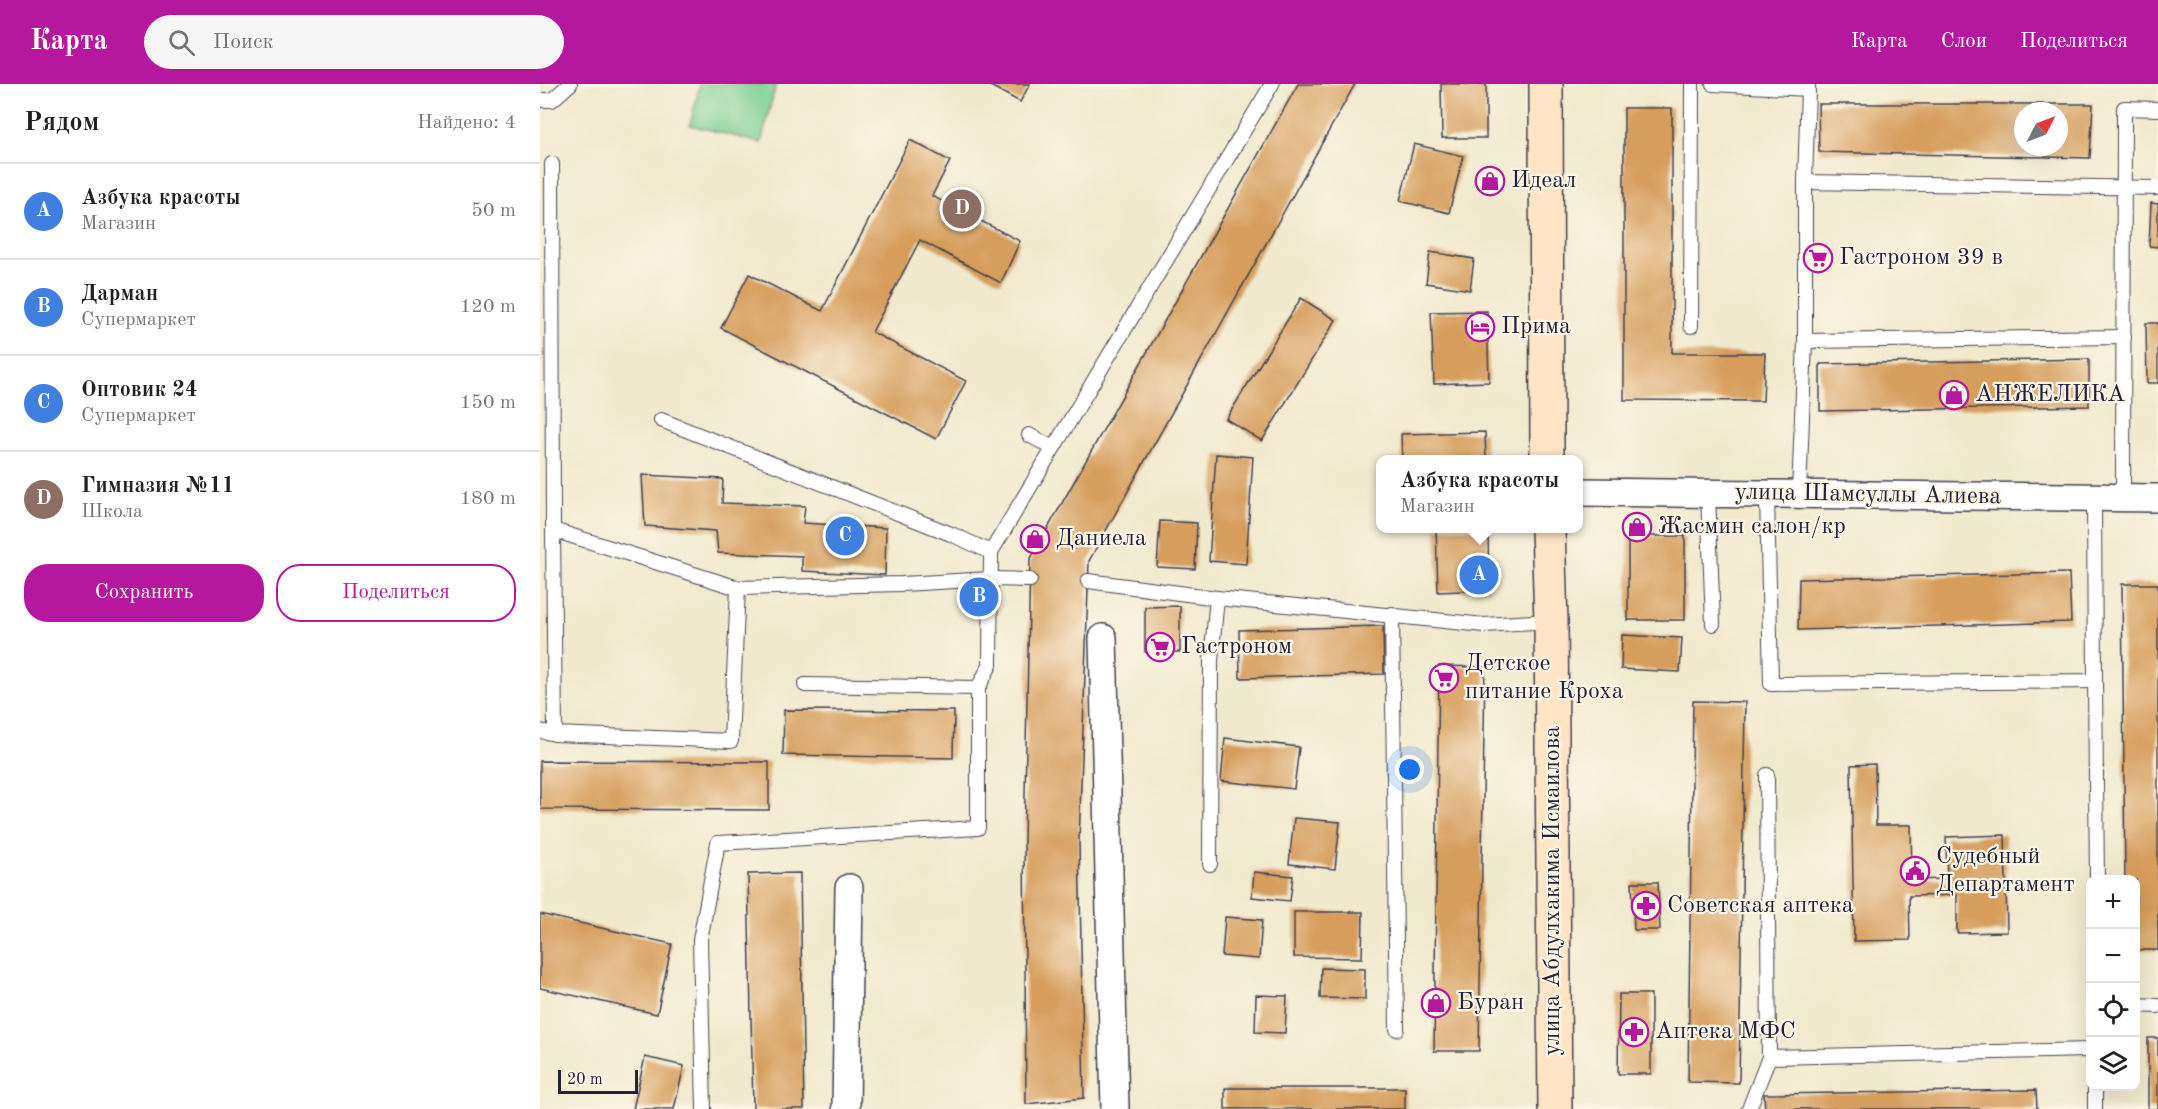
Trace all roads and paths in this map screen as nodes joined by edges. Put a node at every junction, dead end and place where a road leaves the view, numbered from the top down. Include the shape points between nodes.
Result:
1 (570, 84) edge
2 (1272, 84) edge
3 (1546, 84) edge
4 (1692, 84) edge
5 (1713, 84) edge
6 (1808, 87) edge
7 (540, 100) edge
8 (2158, 108) edge
9 (552, 164) dead end
10 (1804, 182) junction
11 (2158, 188) edge
12 (2124, 189) junction
13 (1690, 327) dead end
14 (2124, 337) junction
15 (1805, 341) junction
16 (661, 420) dead end
17 (1029, 435) dead end
18 (1053, 448) junction
19 (1547, 455) edge
20 (1583, 492) edge
21 (1708, 493) junction
22 (1767, 494) junction
23 (1799, 494) junction
24 (2094, 498) junction
25 (2123, 498) junction
26 (2158, 498) edge
27 (553, 530) junction
28 (1548, 533) edge
29 (990, 552) junction
30 (990, 579) junction
31 (1030, 580) dead end
32 (1088, 581) dead end
33 (738, 588) junction
34 (1217, 598) junction
35 (1392, 614) junction
36 (1551, 621) junction
37 (1713, 624) dead end
38 (1103, 638) dead end
39 (2095, 681) junction
40 (806, 685) dead end
41 (978, 688) junction
42 (540, 731) edge
43 (555, 734) junction
44 (1767, 775) dead end
45 (1210, 864) dead end
46 (2097, 875) edge
47 (849, 888) dead end
48 (2140, 1005) edge
49 (2158, 1006) edge
50 (1397, 1029) dead end
51 (2086, 1050) edge
52 (1769, 1057) junction
53 (2095, 1091) edge
54 (704, 1109) edge
55 (846, 1109) edge
56 (1114, 1109) edge
57 (1555, 1109) edge
58 (1749, 1109) edge
59 (2095, 1109) edge

1 - 7 lane via 552,100
2 - 18 lane
3 - 19 main road
4 - 13 lane
5 - 6 lane
6 - 10 lane
8 - 12 lane via 2124,108
9 - 27 lane
10 - 12 lane
10 - 15 lane
11 - 12 lane
12 - 14 lane
14 - 15 lane
14 - 25 lane
15 - 23 lane
16 - 29 lane
17 - 18 lane
18 - 29 lane
20 - 21 street, улица Шамсуллы Алиева
21 - 22 street, улица Шамсуллы Алиева
21 - 37 lane
22 - 23 street, улица Шамсуллы Алиева
22 - 39 lane via 1771,684
23 - 24 street, улица Шамсуллы Алиева
24 - 25 street, улица Шамсуллы Алиева
24 - 39 lane
25 - 26 street, улица Шамсуллы Алиева
27 - 33 lane
27 - 43 lane
28 - 36 main road, улица Абдулхакима Исмаилова
29 - 30 lane
30 - 31 lane
30 - 33 lane
30 - 41 lane via 990,665
32 - 34 lane
33 - 43 lane via 731,741
34 - 35 lane
34 - 45 lane via 1211,660
35 - 36 lane via 1484,625
35 - 50 lane
36 - 57 main road, улица Абдулхакима Исмаилова
38 - 56 street
39 - 46 lane
40 - 41 lane
41 - 54 lane via 978,828 718,843 700,940
42 - 43 lane
44 - 52 lane
47 - 55 street
48 - 49 lane
51 - 52 lane
52 - 58 lane
53 - 59 lane

